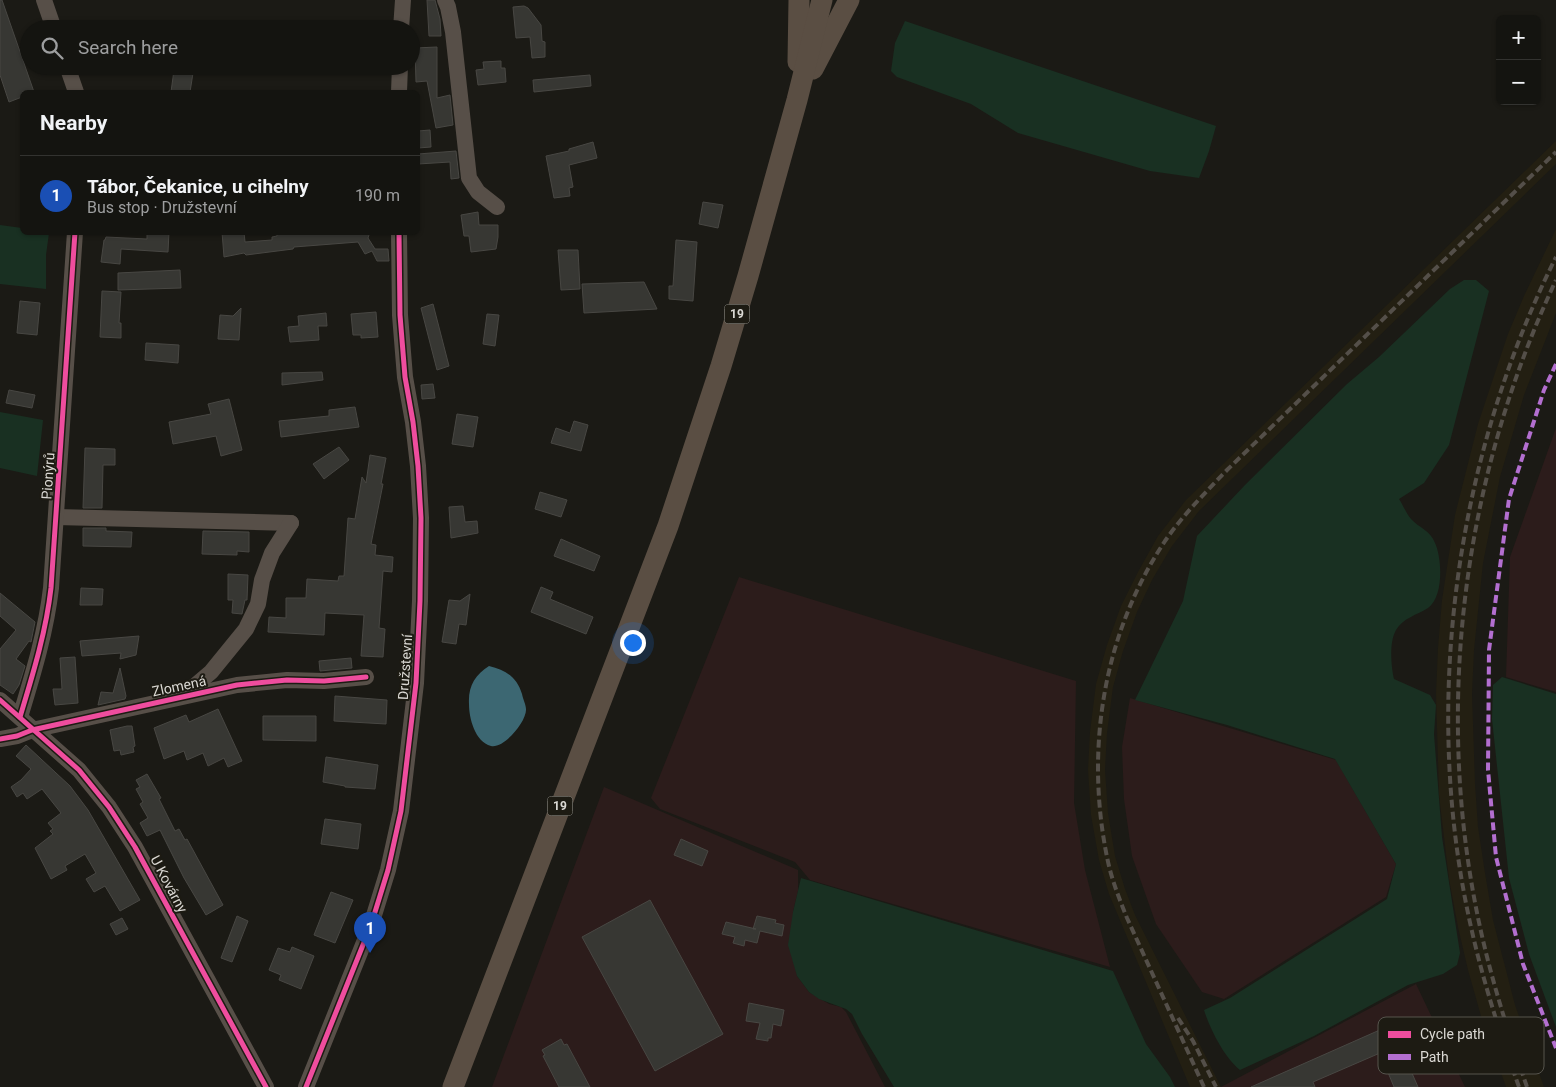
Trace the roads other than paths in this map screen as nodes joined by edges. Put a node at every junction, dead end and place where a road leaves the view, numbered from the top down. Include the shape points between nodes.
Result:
1 (44, 0) edge
2 (403, 0) edge
3 (445, 0) edge
4 (799, 0) edge
5 (822, 0) edge
6 (849, 0) edge
7 (51, 20) edge
8 (402, 20) edge
9 (70, 75) edge
10 (400, 75) edge
11 (75, 90) edge
12 (399, 90) edge
13 (797, 100) junction
14 (497, 207) dead end
15 (75, 235) edge
16 (400, 235) edge
17 (56, 517) junction
18 (366, 677) dead end
19 (183, 696) junction
20 (0, 700) edge
21 (20, 717) junction
22 (32, 730) junction
23 (0, 739) edge
24 (266, 1087) edge
25 (306, 1087) edge
26 (453, 1087) edge

1 - 7 street
2 - 8 street
3 - 14 street via 453,32 469,178 478,192
4 - 13 main road
5 - 13 main road, 19
6 - 13 main road
9 - 11 street
10 - 12 street
13 - 26 main road, 19 via 729,339 668,526
15 - 17 street, Pionýrů
16 - 25 street, Družstevní via 404,377 417,457 421,518 416,683 401,811 388,870 371,925
17 - 19 street, Zlomená via 291,523 272,553 258,604 246,629 211,672
17 - 21 street, Pionýrů via 48,612 39,656
18 - 19 street, Zlomená via 253,683
19 - 22 street, Zlomená
20 - 21 street, U Kovárny
21 - 22 street, U Kovárny
22 - 23 street, Zlomená
22 - 24 street, U Kovárny via 79,770 110,807

